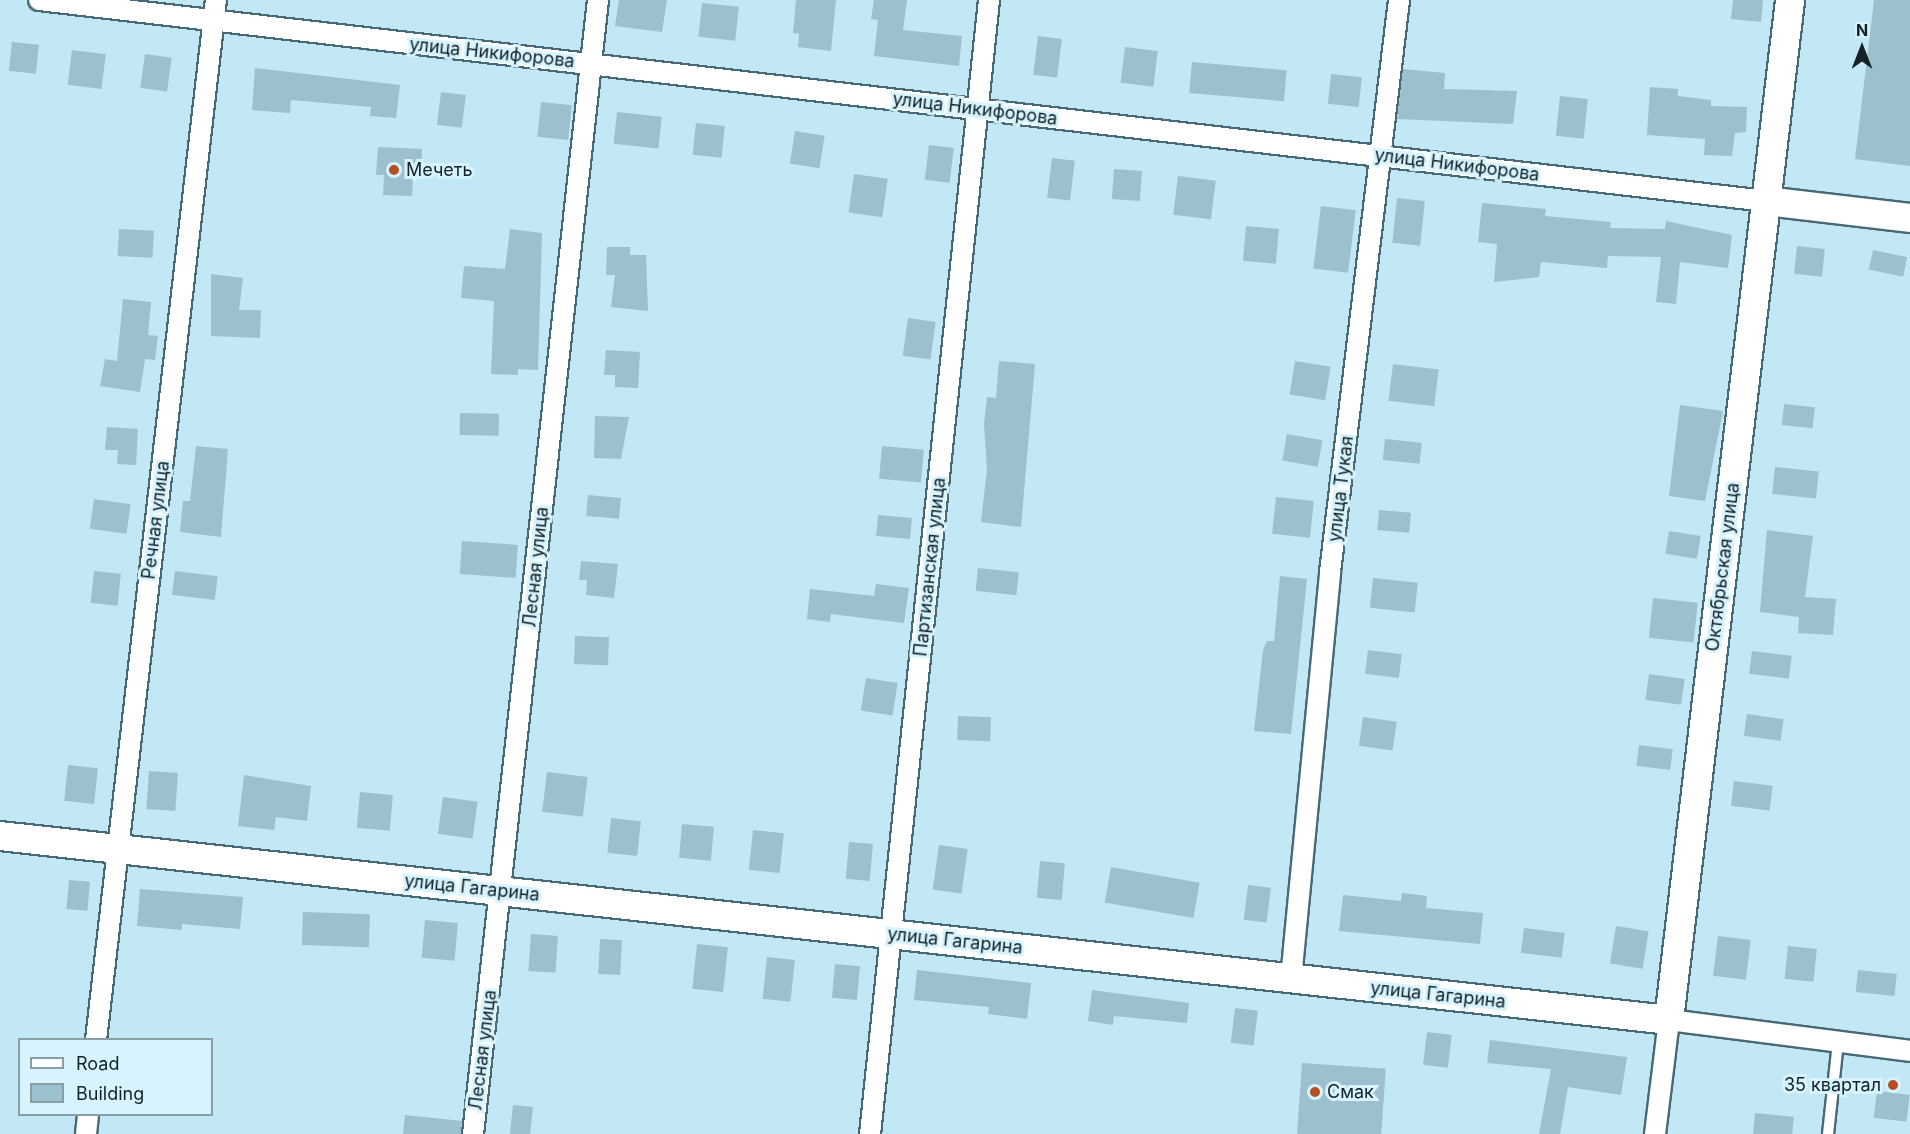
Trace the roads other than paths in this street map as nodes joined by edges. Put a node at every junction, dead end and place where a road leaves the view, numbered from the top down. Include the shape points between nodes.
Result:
1 (39, 0) edge
2 (216, 0) edge
3 (598, 0) edge
4 (989, 0) edge
5 (1399, 0) edge
6 (1790, 0) edge
7 (214, 21) junction
8 (589, 64) junction
9 (976, 109) junction
10 (1383, 156) junction
11 (1766, 201) junction
12 (1910, 218) edge
13 (0, 836) edge
14 (117, 849) junction
15 (502, 891) junction
16 (893, 934) junction
17 (1291, 979) junction
18 (1669, 1020) junction
19 (96, 1038) edge
20 (1838, 1042) junction
21 (1910, 1051) edge
22 (88, 1116) edge
23 (86, 1134) edge
24 (473, 1134) edge
25 (870, 1134) edge
26 (1655, 1134) edge
27 (1828, 1134) edge

1 - 7 street, улица Никифорова
2 - 7 street, Речная улица
3 - 8 street, Лесная улица
4 - 9 street, Партизанская улица
5 - 10 street, улица Тукая
6 - 11 main road, Октябрьская улица
7 - 8 street, улица Никифорова
7 - 14 street, Речная улица
8 - 9 street, улица Никифорова
8 - 15 street, Лесная улица
9 - 10 street, улица Никифорова
9 - 16 street, Партизанская улица
10 - 11 street, улица Никифорова
10 - 17 street, улица Тукая via 1330,572
11 - 12 main road, улица Никифорова
11 - 18 main road, Октябрьская улица
13 - 14 main road, улица Гагарина
14 - 15 main road, улица Гагарина
14 - 19 street, Речная улица
15 - 16 main road, улица Гагарина
15 - 24 street, Лесная улица
16 - 17 main road, улица Гагарина
16 - 25 street, Партизанская улица
17 - 18 main road, улица Гагарина
18 - 20 street, улица Гагарина
18 - 26 street, Октябрьская улица
20 - 21 street, улица Гагарина
20 - 27 lane
22 - 23 street

